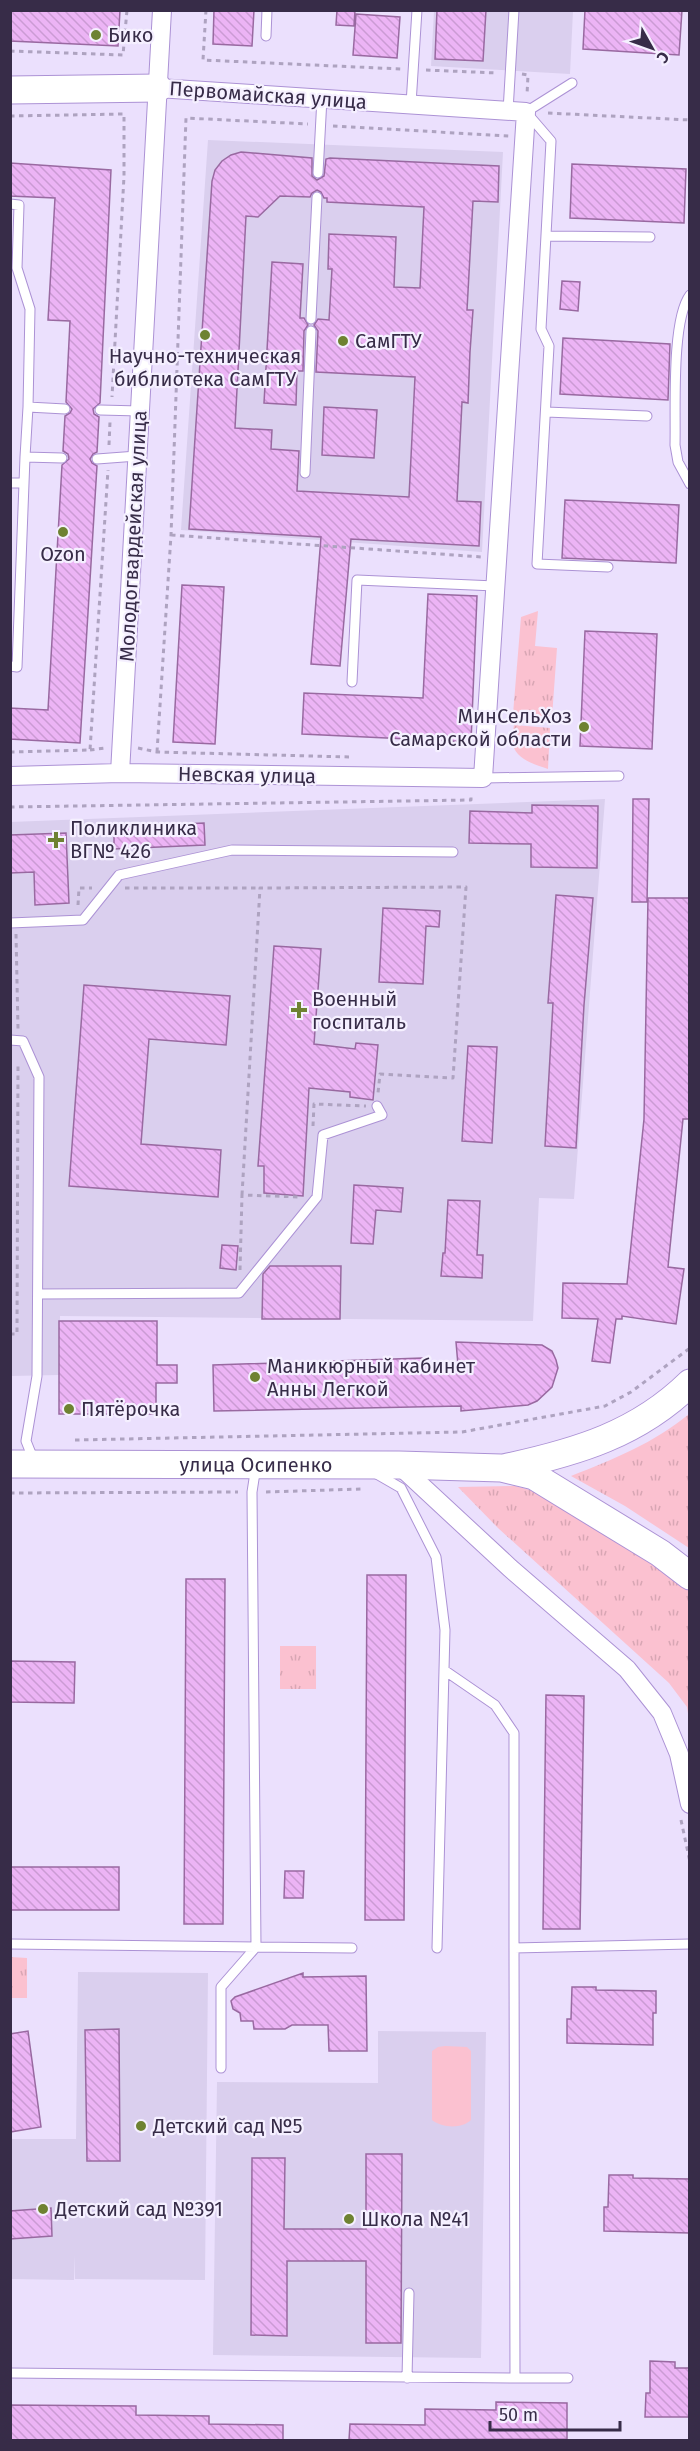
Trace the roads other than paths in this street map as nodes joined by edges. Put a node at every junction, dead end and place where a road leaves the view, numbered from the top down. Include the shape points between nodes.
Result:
1 (162, 10) edge
2 (267, 10) edge
3 (417, 10) edge
4 (514, 10) edge
5 (266, 36) dead end
6 (572, 83) dead end
7 (158, 88) junction
8 (10, 90) edge
9 (321, 98) junction
10 (411, 104) junction
11 (517, 111) junction
12 (318, 173) dead end
13 (317, 197) dead end
14 (10, 204) edge
15 (546, 236) junction
16 (650, 237) dead end
17 (690, 296) edge
18 (311, 319) dead end
19 (311, 331) dead end
20 (28, 407) junction
21 (65, 409) dead end
22 (100, 411) dead end
23 (140, 411) junction
24 (546, 412) junction
25 (647, 416) dead end
26 (137, 456) junction
27 (25, 457) junction
28 (62, 458) dead end
29 (97, 459) dead end
30 (304, 473) dead end
31 (10, 483) edge
32 (24, 483) junction
33 (690, 484) edge
34 (608, 567) dead end
35 (490, 586) junction
36 (10, 666) edge
37 (352, 681) dead end
38 (120, 773) junction
39 (10, 776) edge
40 (619, 777) dead end
41 (478, 778) junction
42 (453, 852) dead end
43 (13, 923) edge
44 (14, 1041) edge
45 (377, 1106) road end
46 (38, 1294) junction
47 (690, 1383) edge
48 (23, 1464) edge
49 (256, 1464) junction
50 (399, 1464) junction
51 (501, 1468) junction
52 (364, 1477) junction
53 (690, 1576) edge
54 (444, 1670) junction
55 (685, 1812) edge
56 (10, 1944) edge
57 (690, 1944) edge
58 (256, 1947) junction
59 (514, 1947) junction
60 (352, 1948) dead end
61 (437, 1948) dead end
62 (220, 2068) dead end
63 (409, 2293) dead end
64 (10, 2373) edge
65 (407, 2378) junction
66 (515, 2378) junction
67 (568, 2378) dead end

1 - 7 street, Молодогвардейская улица
2 - 5 lane
3 - 10 lane
4 - 11 lane via 510,74
6 - 11 lane
7 - 8 main road, Первомайская улица
7 - 9 street, Первомайская улица
7 - 23 street, Молодогвардейская улица
9 - 10 street, Первомайская улица
9 - 12 lane
10 - 11 street, Первомайская улица
11 - 15 lane via 551,141
11 - 35 street
13 - 18 lane
14 - 20 lane via 19,205 17,268 30,309
15 - 16 lane
15 - 24 lane via 541,329 549,346
17 - 33 lane via 679,327 675,445 678,462
19 - 30 lane
20 - 21 lane
20 - 27 lane
22 - 23 lane
23 - 26 street, Молодогвардейская улица
24 - 25 lane
24 - 34 lane via 537,564
26 - 29 lane
26 - 38 street, Молодогвардейская улица
27 - 28 lane
27 - 32 lane
31 - 32 lane
32 - 36 lane via 17,667
35 - 37 lane via 357,580
35 - 41 street
38 - 39 street, Невская улица
38 - 41 street, Невская улица
40 - 41 lane
42 - 43 lane via 232,850 119,875 83,920
44 - 46 lane via 23,1041 39,1077
45 - 46 lane via 381,1115 323,1135 317,1197 239,1293
46 - 48 lane via 37,1376
47 - 51 main road, улица Осипенко via 634,1426 598,1443
48 - 49 main road, улица Осипенко
49 - 52 main road, улица Осипенко
49 - 58 lane via 252,1492
50 - 51 main road, улица Осипенко
50 - 52 main road, улица Осипенко
50 - 55 street via 510,1568 627,1669 662,1713 679,1754
51 - 53 main road, улица Осипенко via 534,1476 660,1553
52 - 54 lane via 401,1488 436,1557 445,1630
54 - 59 lane via 495,1705 514,1733
54 - 61 lane
56 - 58 lane
57 - 59 lane
58 - 60 lane
58 - 62 lane via 220,1987
59 - 66 lane
63 - 65 lane
64 - 65 lane
65 - 66 lane
66 - 67 lane

